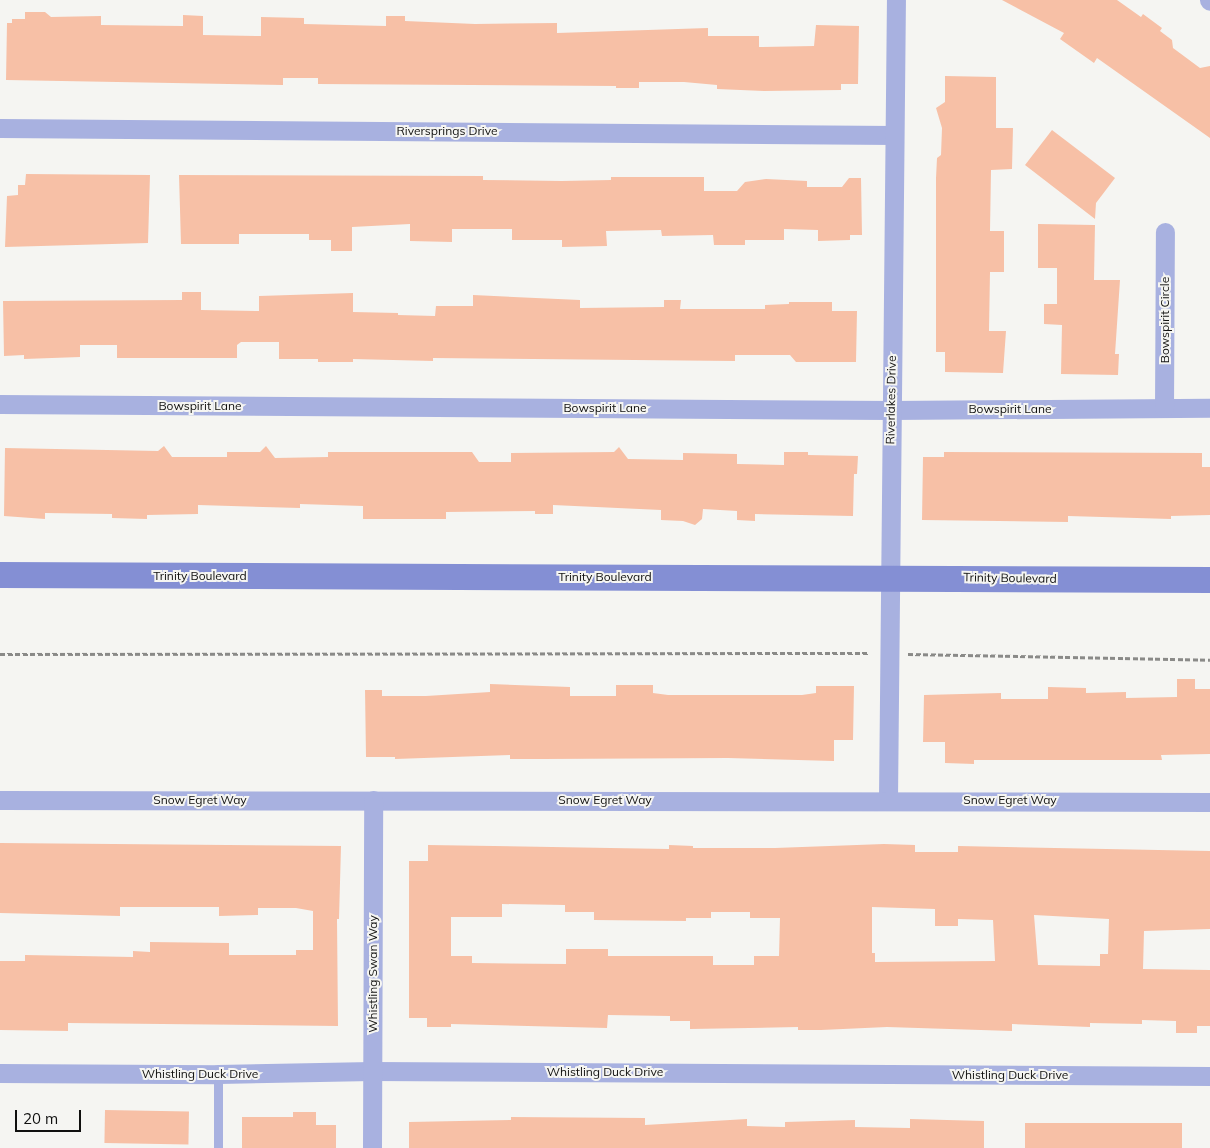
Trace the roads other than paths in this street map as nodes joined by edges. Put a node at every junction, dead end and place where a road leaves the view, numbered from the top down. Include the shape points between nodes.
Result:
1 (896, 0) edge
2 (0, 128) edge
3 (894, 135) junction
4 (1165, 232) dead end
5 (0, 404) edge
6 (1164, 408) junction
7 (1210, 408) edge
8 (891, 410) junction
9 (0, 575) edge
10 (888, 577) junction
11 (1210, 580) edge
12 (888, 799) junction
13 (0, 800) edge
14 (373, 800) junction
15 (1210, 802) edge
16 (372, 1071) junction
17 (0, 1073) edge
18 (218, 1074) junction
19 (1210, 1076) edge
20 (218, 1148) edge
21 (372, 1148) edge

1 - 3 street, Riverlakes Drive
2 - 3 street, Riversprings Drive
3 - 8 street, Riverlakes Drive
4 - 6 street, Bowspirit Circle
5 - 8 street, Bowspirit Lane
6 - 7 street, Bowspirit Lane
6 - 8 street, Bowspirit Lane
8 - 10 street, Riverlakes Drive
9 - 10 main road, Trinity Boulevard
10 - 11 main road, Trinity Boulevard
10 - 12 street, Riverlakes Drive
12 - 14 street, Snow Egret Way
12 - 15 street, Snow Egret Way
13 - 14 street, Snow Egret Way
14 - 16 street, Whistling Swan Way
16 - 18 street, Whistling Duck Drive
16 - 19 street, Whistling Duck Drive
16 - 21 street, Whistling Swan Way
17 - 18 street, Whistling Duck Drive
18 - 20 lane

